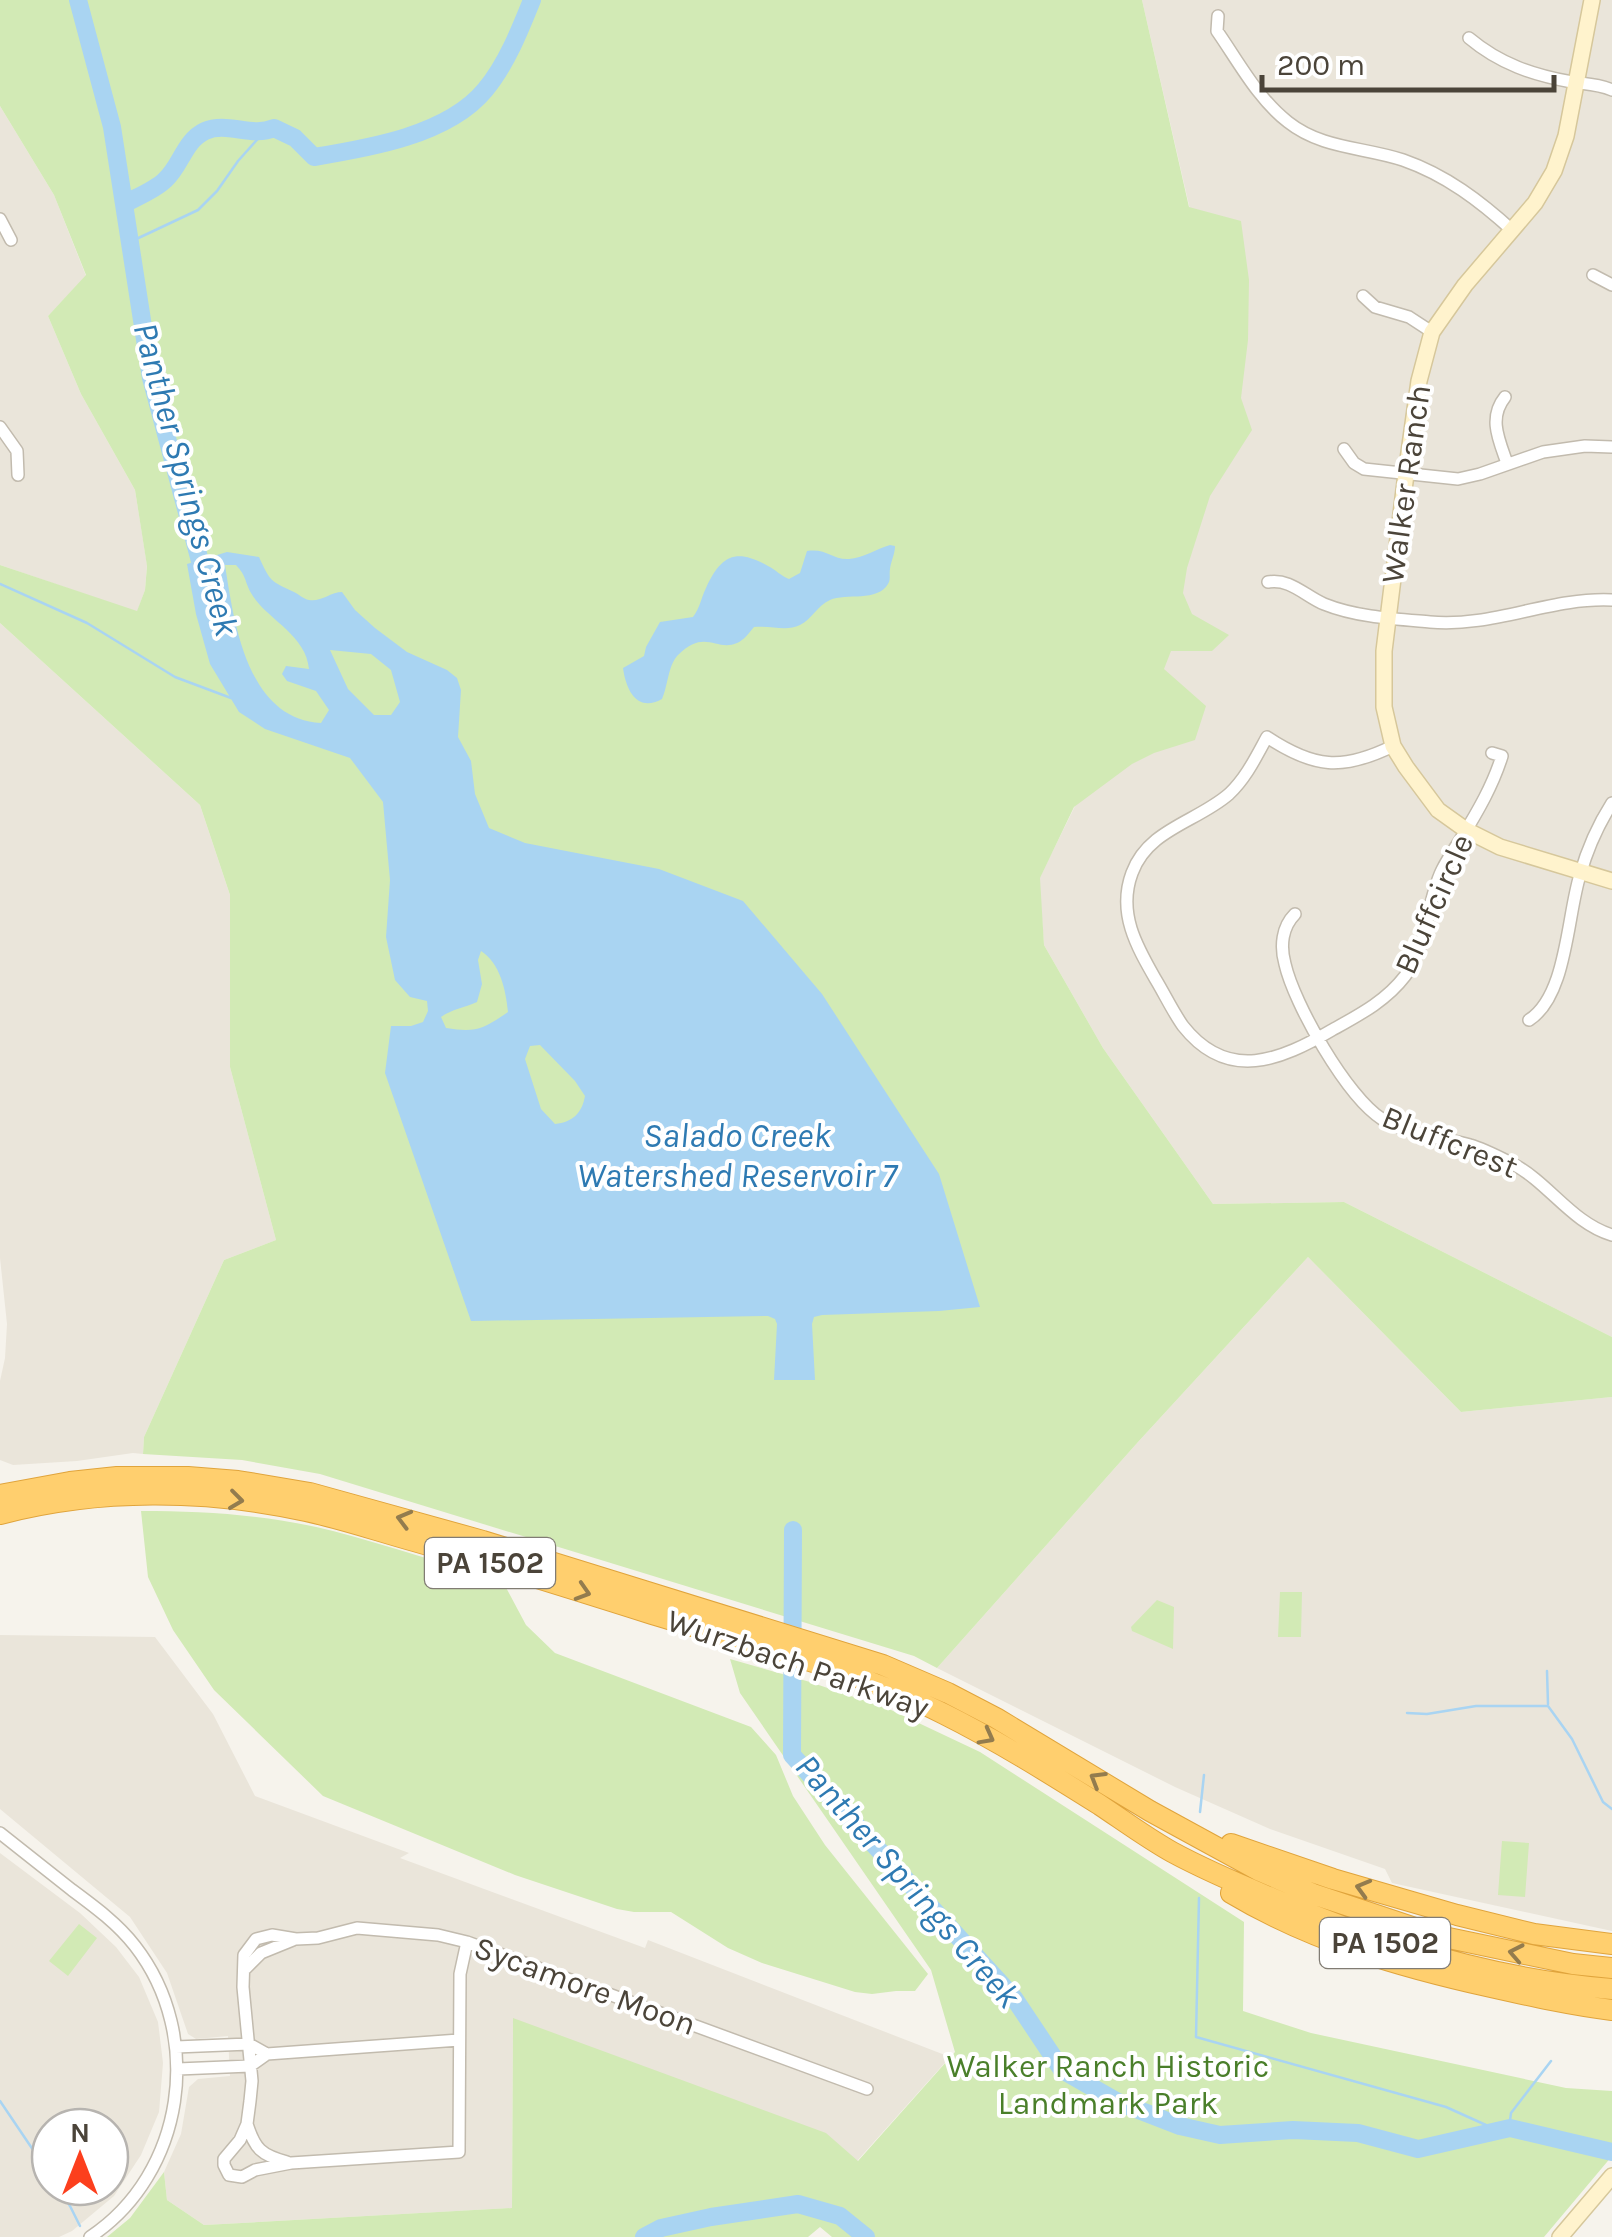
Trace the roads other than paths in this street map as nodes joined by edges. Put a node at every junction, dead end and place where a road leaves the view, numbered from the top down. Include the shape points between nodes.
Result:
1 (1592, 0) edge
2 (1218, 16) dead end
3 (1470, 38) dead end
4 (1577, 82) junction
5 (1612, 90) edge
6 (0, 219) edge
7 (1513, 230) junction
8 (11, 240) dead end
9 (1593, 275) dead end
10 (1612, 284) edge
11 (1363, 296) dead end
12 (1432, 332) junction
13 (1505, 397) dead end
14 (0, 427) edge
15 (1612, 447) edge
16 (1344, 449) dead end
17 (1507, 463) junction
18 (1406, 474) junction
19 (18, 475) dead end
20 (1268, 582) dead end
21 (1612, 600) edge
22 (1388, 617) junction
23 (1393, 746) junction
24 (1492, 753) dead end
25 (1612, 803) edge
26 (1466, 830) junction
27 (1580, 872) junction
28 (1612, 881) edge
29 (1295, 914) dead end
30 (1529, 1020) dead end
31 (1319, 1038) junction
32 (1612, 1235) edge
33 (0, 1478) edge
34 (138, 1486) junction
35 (0, 1496) edge
36 (28, 1498) junction
37 (0, 1516) edge
38 (1182, 1827) junction
39 (0, 1833) edge
40 (1172, 1852) junction
41 (467, 1942) junction
42 (1612, 1944) edge
43 (1612, 1968) edge
44 (1612, 1989) edge
45 (1612, 2010) edge
46 (459, 2040) junction
47 (248, 2044) junction
48 (210, 2045) junction
49 (176, 2047) junction
50 (267, 2054) junction
51 (250, 2066) junction
52 (211, 2068) junction
53 (178, 2069) junction
54 (867, 2089) dead end
55 (247, 2124) junction
56 (291, 2163) junction
57 (1608, 2181) edge
58 (90, 2237) edge
59 (1560, 2237) edge

1 - 4 street, Walker Ranch
2 - 7 street via 1217,30 1287,122 1324,142 1426,169
3 - 4 street via 1514,66
4 - 5 street
4 - 7 street, Walker Ranch via 1554,171
6 - 8 street
7 - 12 street, Walker Ranch
9 - 10 street
11 - 12 street
12 - 18 street, Walker Ranch
13 - 17 street via 1495,420
14 - 19 street via 18,451
15 - 17 street via 1564,448
16 - 18 street via 1364,468
17 - 18 street via 1458,479
18 - 22 street, Walker Ranch
20 - 22 street via 1287,583 1338,609
21 - 22 street via 1578,600 1460,623
22 - 23 street, Walker Ranch via 1384,708
23 - 26 street, Walker Ranch via 1438,810
23 - 31 street, Bluffcircle via 1334,764 1305,759 1267,738 1233,791 1157,837 1128,887 1127,917 1137,946 1185,1028 1201,1043 1256,1062
24 - 26 street, Bluffcircle via 1502,756 1497,773
25 - 27 street
26 - 27 street, Walker Ranch
26 - 31 street, Bluffcircle via 1443,868 1424,938 1406,974 1378,1002
27 - 28 street, Walker Ranch
27 - 30 street via 1558,973 1540,1012
29 - 31 street, Bluffcrest via 1284,932 1285,964
31 - 32 street, Bluffcrest via 1359,1098 1384,1120 1513,1164 1587,1224
33 - 36 highway
34 - 36 highway, Wurzbach Parkway / PA 1502
38 -> 34 highway, Wurzbach Parkway / PA 1502 via 948,1693 833,1648 310,1493 188,1477
34 -> 40 highway, Wurzbach Parkway / PA 1502 via 308,1511 894,1691 1038,1766
35 - 36 highway, Wurzbach Parkway / PA 1502
36 - 37 highway
42 -> 38 highway via 1456,1915
43 -> 38 highway, Wurzbach Parkway / PA 1502 via 1439,1936 1313,1894
39 - 49 street via 133,1944 159,1988
40 - 44 highway, Wurzbach Parkway / PA 1502 via 1383,1942 1476,1968
40 - 45 highway via 1267,1914 1331,1942 1475,1984
41 - 46 street
41 - 47 street, Sycamore Moon via 357,1928 261,1952 246,1968 243,1988
41 - 54 street, Sycamore Moon
46 - 50 street
46 - 56 street via 458,2152
47 - 48 street
47 - 50 street
47 - 51 street
48 - 49 street
48 - 52 street
49 - 53 street
50 - 51 street
51 - 52 street
51 - 55 street
52 - 53 street
53 - 58 street via 160,2154 134,2198
55 - 56 street via 258,2150
55 - 56 street via 224,2159 229,2175
57 - 59 street

